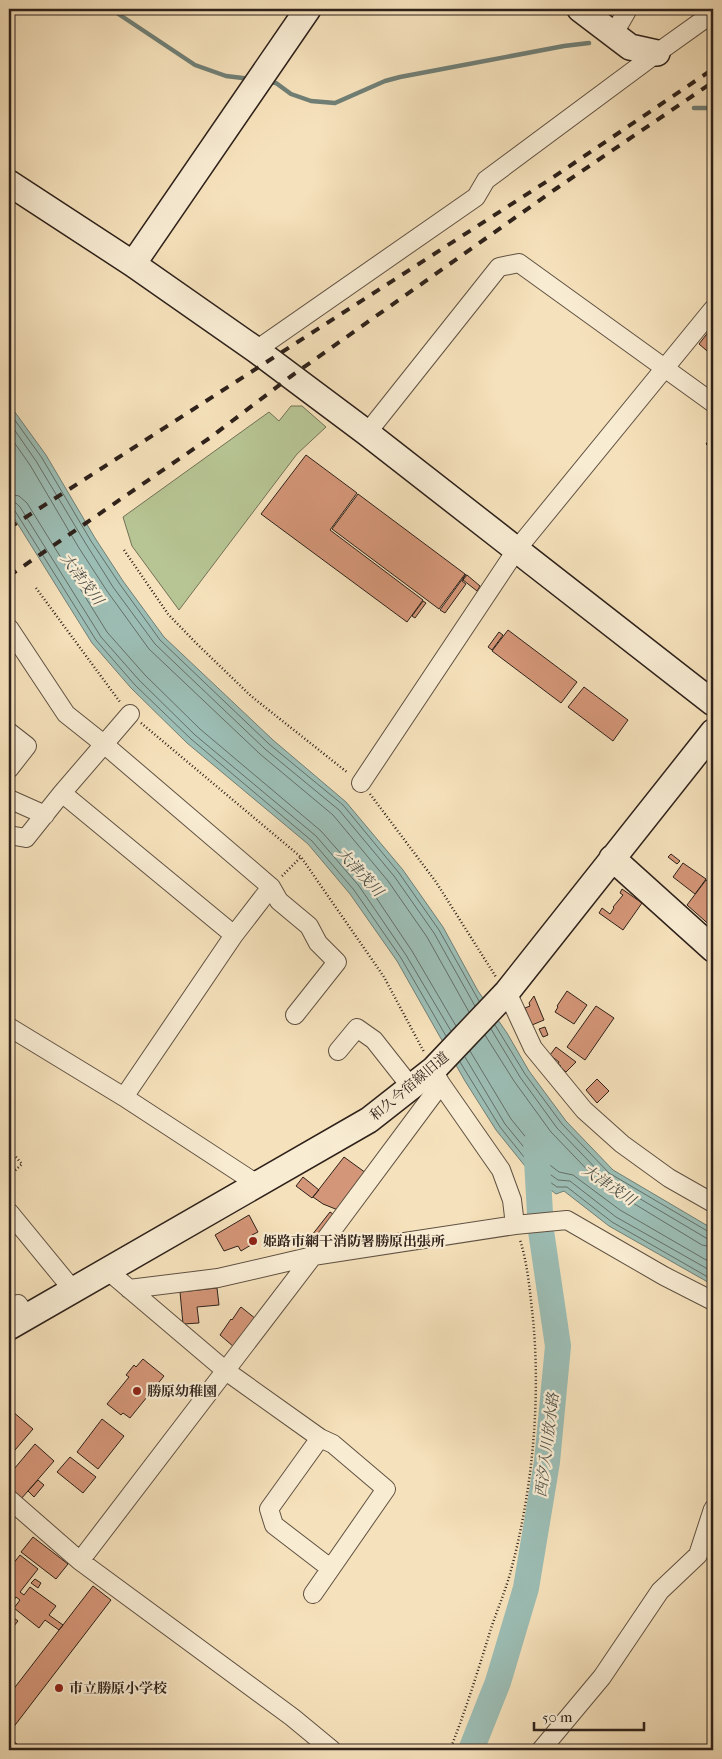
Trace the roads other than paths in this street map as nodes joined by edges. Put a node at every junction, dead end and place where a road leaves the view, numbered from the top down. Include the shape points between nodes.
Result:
1 (308, 9) edge
2 (580, 9) edge
3 (628, 9) edge
4 (713, 13) edge
5 (613, 35) junction
6 (657, 53) junction
7 (9, 183) edge
8 (133, 264) junction
9 (713, 309) edge
10 (256, 350) junction
11 (665, 369) junction
12 (713, 403) edge
13 (367, 433) junction
14 (517, 549) junction
15 (9, 628) edge
16 (713, 704) edge
17 (130, 714) road end
18 (9, 732) edge
19 (713, 732) edge
20 (105, 745) junction
21 (9, 769) edge
22 (362, 783) road end
23 (62, 793) junction
24 (9, 799) edge
25 (45, 815) junction
26 (9, 835) edge
27 (612, 858) junction
28 (271, 887) junction
29 (234, 935) junction
30 (713, 949) edge
31 (507, 992) junction
32 (295, 1015) dead end
33 (9, 1027) edge
34 (338, 1051) dead end
35 (437, 1077) junction
36 (411, 1087) junction
37 (124, 1097) junction
38 (257, 1184) junction
39 (713, 1203) edge
40 (9, 1212) edge
41 (515, 1225) junction
42 (313, 1256) junction
43 (107, 1270) junction
44 (129, 1289) junction
45 (73, 1290) junction
46 (713, 1301) edge
47 (15, 1316) edge
48 (226, 1371) junction
49 (320, 1438) junction
50 (9, 1500) edge
51 (713, 1509) edge
52 (80, 1561) junction
53 (330, 1568) junction
54 (313, 1594) dead end
55 (332, 1750) edge
56 (541, 1750) edge

1 - 8 street
2 - 5 street
3 - 5 street
4 - 6 street
5 - 6 street via 630,47
6 - 10 street via 486,180 476,197
7 - 8 street
8 - 10 street
9 - 11 street
10 - 13 street
11 - 12 street
11 - 13 street via 519,263 499,267
11 - 14 street
13 - 14 street
14 - 16 street
14 - 22 street
15 - 20 street via 66,714
17 - 20 street
18 - 21 street via 27,746
19 - 27 street, 和久今宿線旧道
20 - 23 street
20 - 28 street
23 - 25 street
23 - 29 street
24 - 25 street
25 - 26 street via 26,838
27 - 30 street
27 - 31 street, 和久今宿線旧道
28 - 29 street
28 - 32 street via 279,901 309,926 318,943 337,962
29 - 37 street
31 - 35 street, 和久今宿線旧道
31 - 39 street via 533,1048 584,1110 653,1167
33 - 37 street
34 - 36 street via 357,1028 374,1040
35 - 36 street, 和久今宿線旧道
35 - 41 street via 501,1170 512,1200
35 - 42 street
36 - 38 street, 和久今宿線旧道 via 369,1120
37 - 38 street
38 - 43 street, 和久今宿線旧道
40 - 45 street
41 - 42 street
41 - 46 street via 567,1220
42 - 44 street via 218,1278
42 - 48 street
43 - 44 street
43 - 45 street, 和久今宿線旧道
44 - 48 street
45 - 47 street, 和久今宿線旧道
48 - 49 street
48 - 52 street
49 - 53 street via 270,1509 274,1525
49 - 53 street via 333,1444 386,1489
50 - 52 street
51 - 56 street via 698,1555 660,1591 602,1677
52 - 55 street
53 - 54 street

